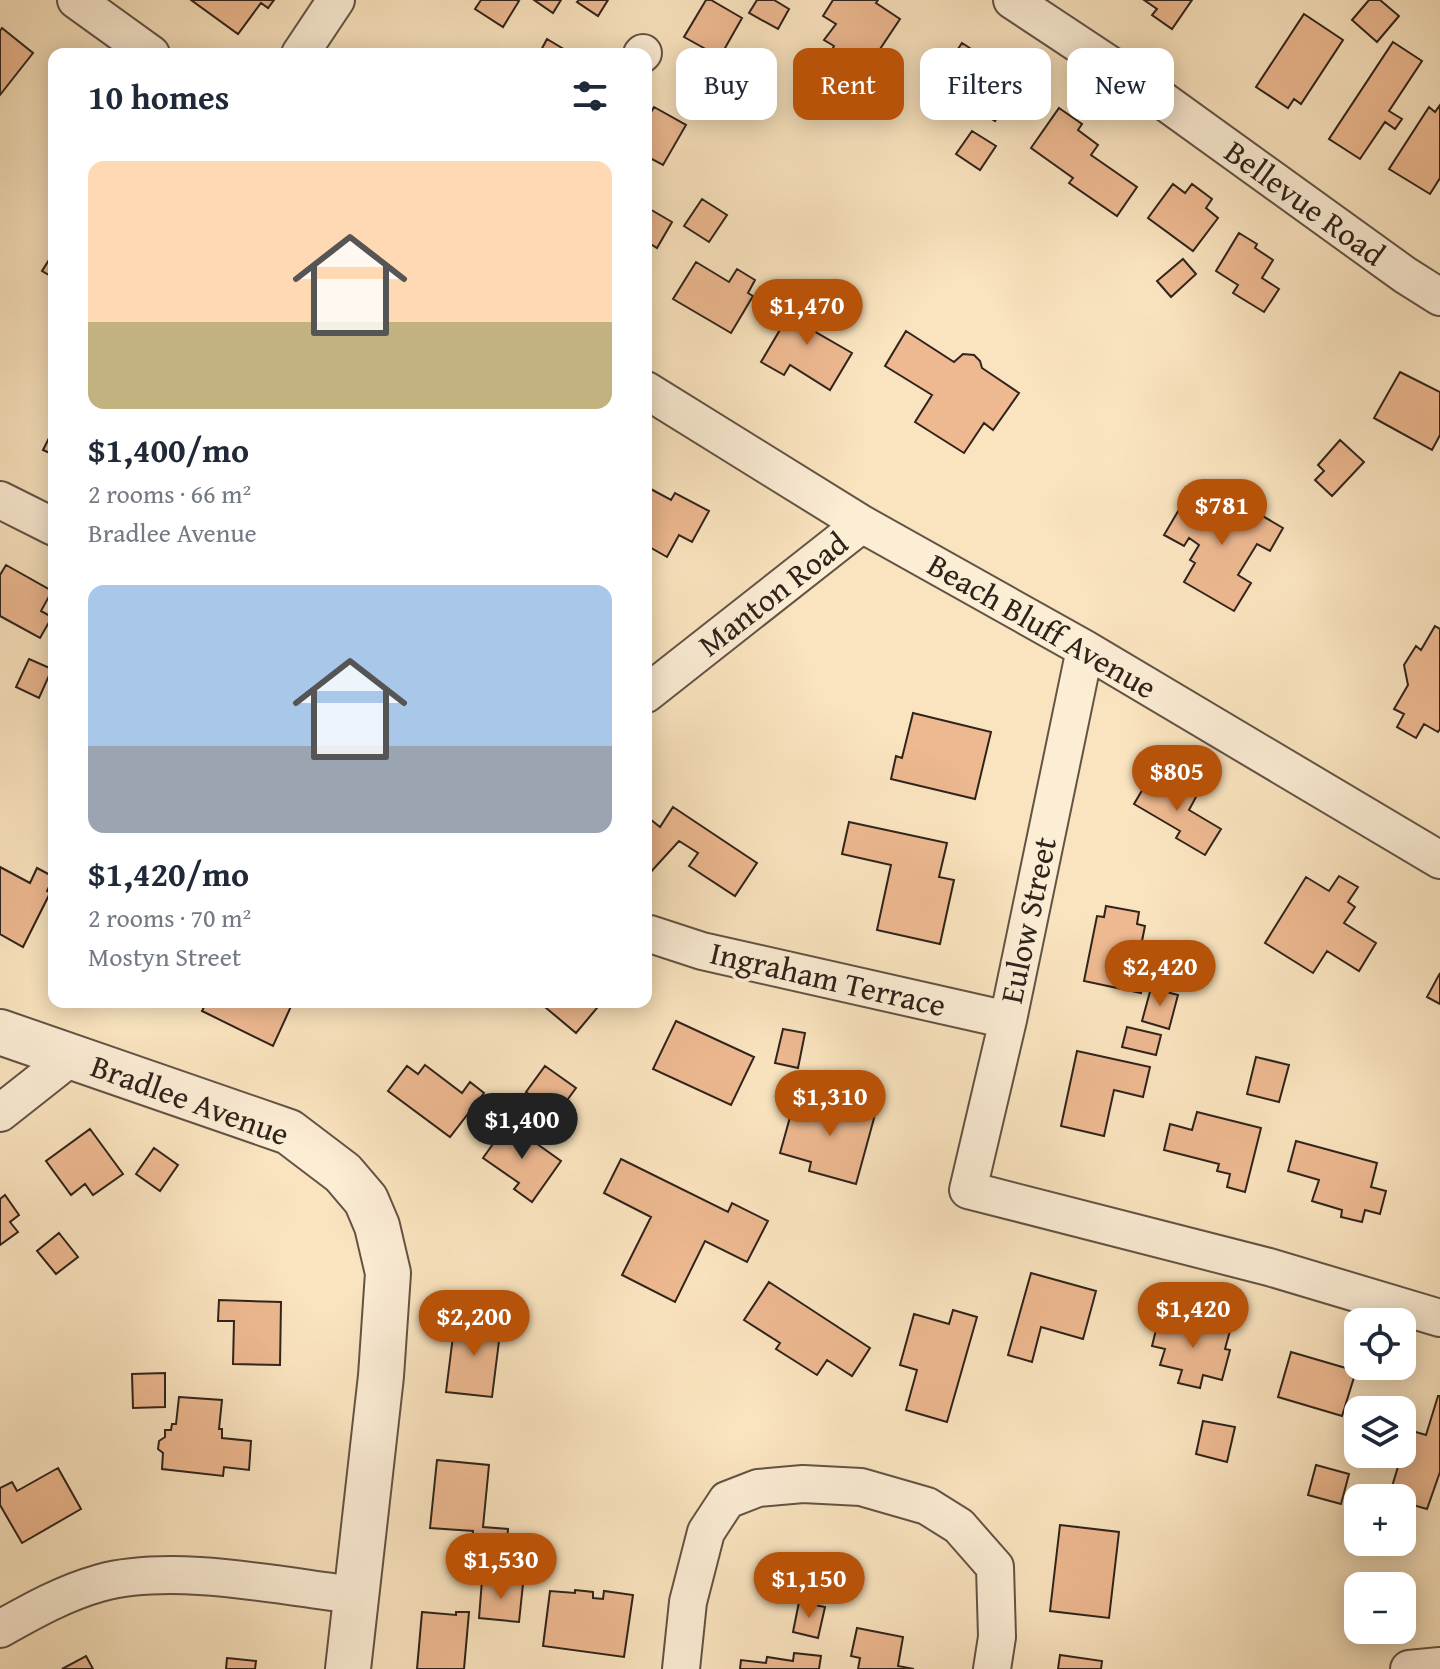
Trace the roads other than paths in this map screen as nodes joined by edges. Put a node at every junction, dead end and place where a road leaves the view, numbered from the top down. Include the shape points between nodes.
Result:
1 (76, 0) edge
2 (336, 0) edge
3 (1012, 0) edge
4 (143, 48) edge
5 (304, 48) edge
6 (1440, 297) edge
7 (652, 394) edge
8 (0, 500) edge
9 (48, 524) edge
10 (862, 524) junction
11 (1085, 649) junction
12 (652, 689) edge
13 (1440, 860) edge
14 (652, 935) edge
15 (1008, 1020) junction
16 (0, 1032) edge
17 (71, 1057) junction
18 (0, 1113) edge
19 (1440, 1318) edge
20 (355, 1595) junction
21 (0, 1629) edge
22 (1440, 1666) edge
23 (348, 1669) edge
24 (681, 1669) edge
25 (992, 1669) edge
26 (1409, 1669) edge

1 - 4 street
2 - 5 street
3 - 6 street, Bellevue Road
7 - 10 street, Beach Bluff Avenue
8 - 9 street
10 - 11 street, Beach Bluff Avenue
10 - 12 street, Manton Road
11 - 13 street, Beach Bluff Avenue
11 - 15 street, Eulow Street
14 - 15 street, Ingraham Terrace via 702,951
15 - 19 street, Eulow Street via 968,1190 1269,1267
16 - 17 street, Bradlee Avenue
17 - 18 street
17 - 20 street, Bradlee Avenue via 289,1132 343,1173 366,1200 388,1273
20 - 21 street via 191,1575 149,1576 101,1582 50,1601
20 - 23 street, Bradlee Avenue
22 - 26 street
24 - 25 street via 699,1557 706,1532 727,1500 758,1488 803,1484 861,1487 927,1506 959,1526 995,1567 997,1637

